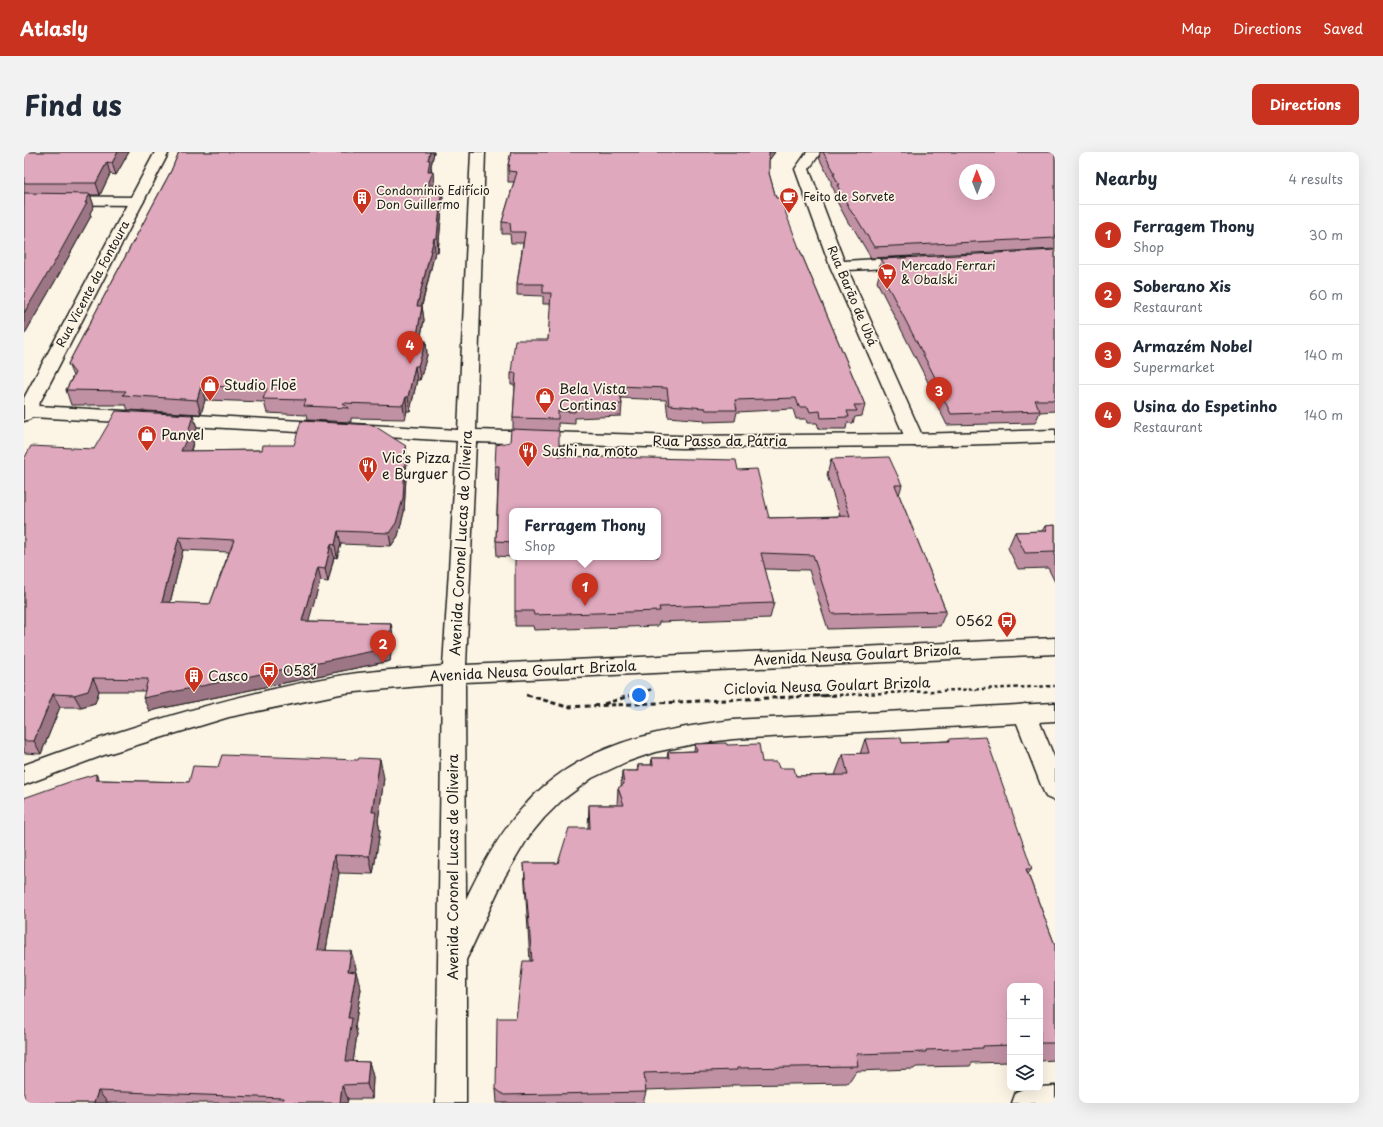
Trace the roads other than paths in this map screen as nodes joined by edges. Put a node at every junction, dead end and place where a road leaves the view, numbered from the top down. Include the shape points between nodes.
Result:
1 (162, 152) edge
2 (478, 152) edge
3 (814, 152) edge
4 (24, 200) edge
5 (137, 201) junction
6 (923, 262) edge
7 (838, 266) junction
8 (25, 413) edge
9 (467, 436) junction
10 (1055, 436) edge
11 (915, 440) junction
12 (1055, 646) edge
13 (454, 674) junction
14 (1055, 712) edge
15 (1024, 714) junction
16 (24, 775) edge
17 (1055, 790) edge
18 (452, 959) junction
19 (1055, 1101) edge
20 (451, 1103) edge
21 (1027, 1103) edge

1 - 5 street, Rua Vicente da Fontoura
2 - 9 street, Avenida Coronel Lucas de Oliveira
3 - 7 street, Rua Barão de Ubá via 802,169
4 - 5 street
5 - 8 street, Rua Vicente da Fontoura
6 - 7 street
7 - 11 street, Rua Barão de Ubá
8 - 9 street, Rua Passo da Pátria
9 - 11 street, Rua Passo da Pátria via 681,442
9 - 13 street, Avenida Coronel Lucas de Oliveira
10 - 11 street, Rua Passo da Pátria
12 - 13 street, Avenida Neusa Goulart Brizola
13 - 16 street, Avenida Neusa Goulart Brizola via 346,684 229,708 99,747
13 - 18 street, Avenida Coronel Lucas de Oliveira
14 - 15 street
15 - 17 street
15 - 18 street via 725,730 666,738 631,749 572,778 526,820 510,841 485,886
18 - 20 street, Avenida Coronel Lucas de Oliveira
19 - 21 street

